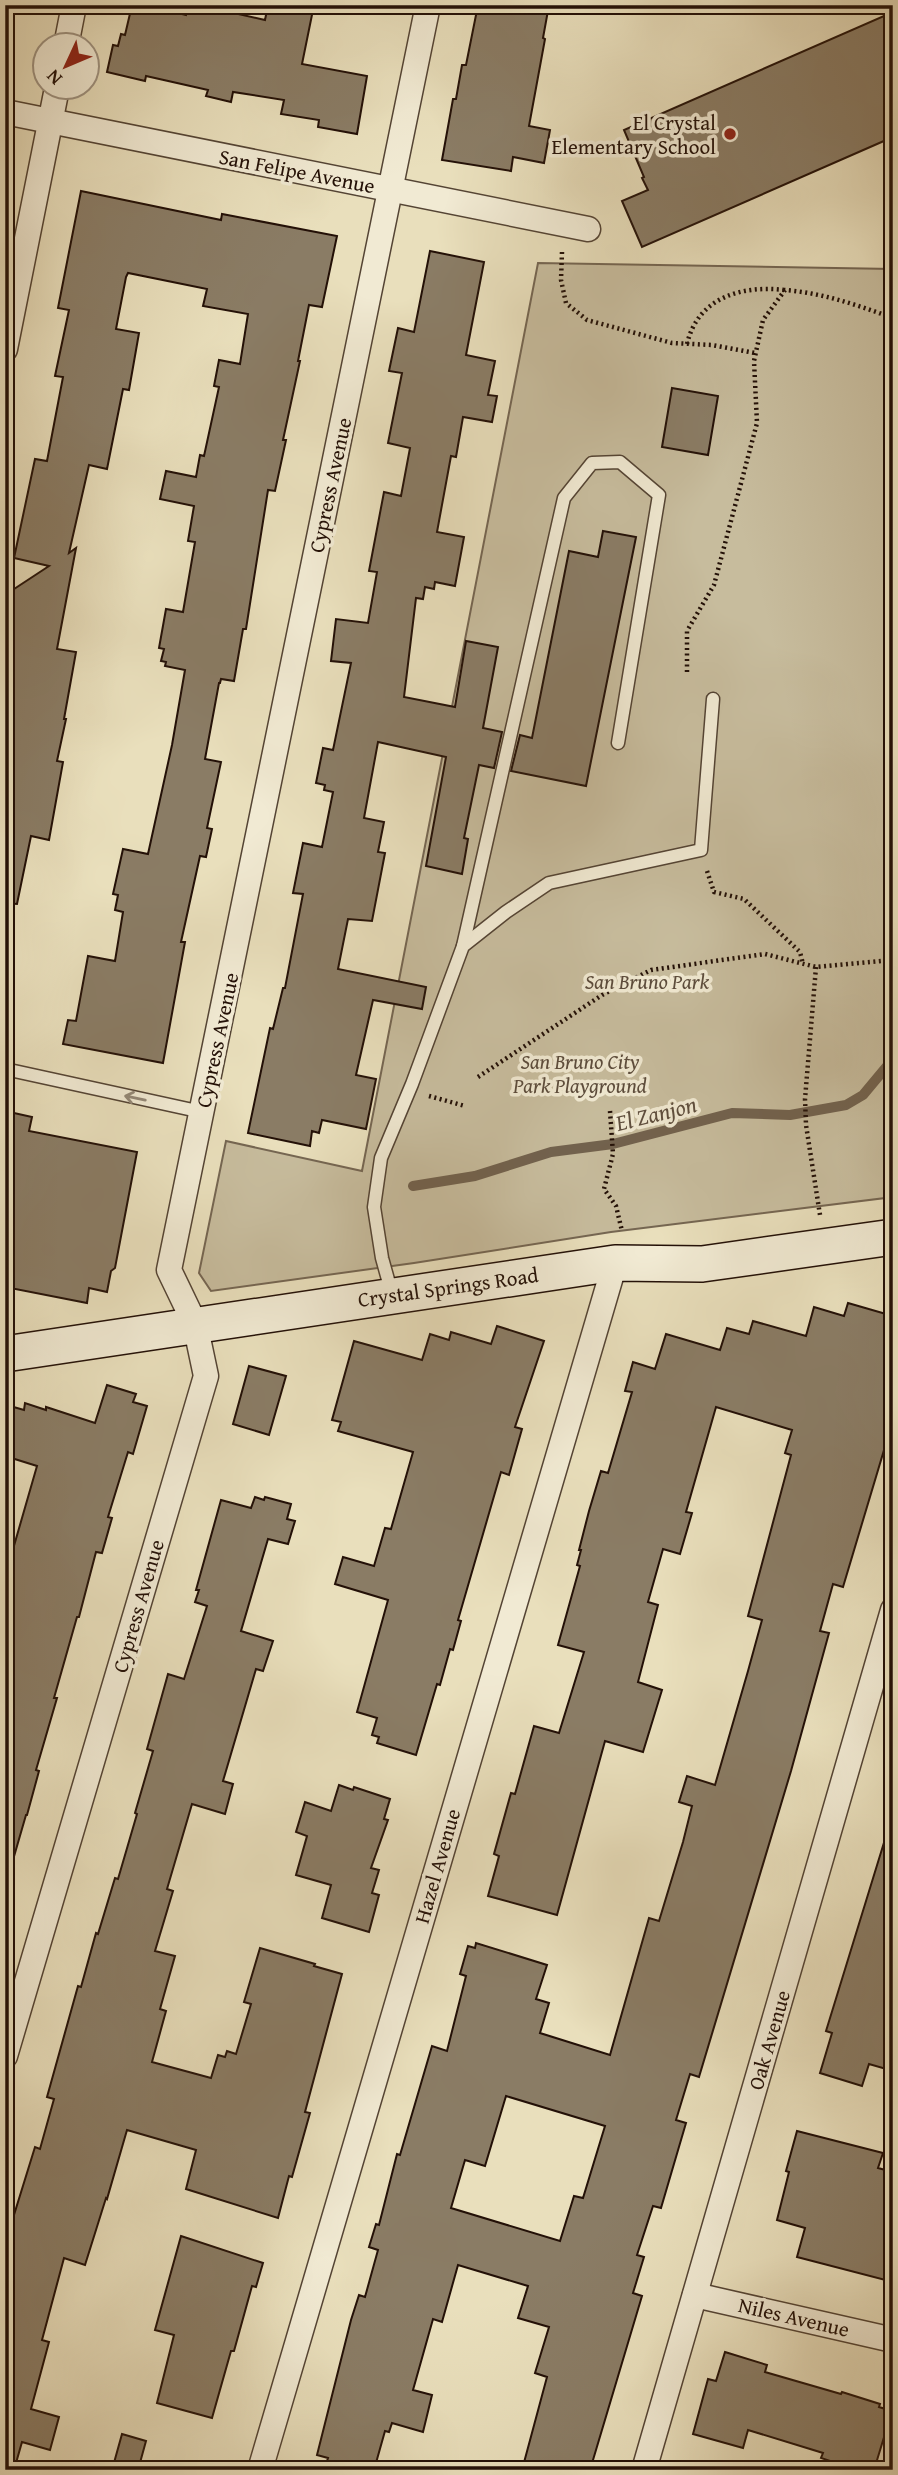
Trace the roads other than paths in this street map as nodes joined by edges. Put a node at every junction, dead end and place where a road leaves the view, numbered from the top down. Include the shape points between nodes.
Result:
1 (74, 5) edge
2 (428, 5) edge
3 (69, 32) edge
4 (54, 102) edge
5 (5, 112) edge
6 (51, 121) junction
7 (391, 190) junction
8 (581, 227) road end
9 (5, 349) edge
10 (713, 699) dead end
11 (618, 743) dead end
12 (463, 946) junction
13 (5, 1069) edge
14 (202, 1112) junction
15 (893, 1237) edge
16 (621, 1262) junction
17 (392, 1294) junction
18 (195, 1324) junction
19 (5, 1354) edge
20 (893, 1610) edge
21 (5, 2056) edge
22 (695, 2295) junction
23 (893, 2340) edge
24 (260, 2470) edge
25 (644, 2470) edge

1 - 3 street
2 - 7 street, Cypress Avenue
4 - 6 street
5 - 6 street, San Felipe Avenue
6 - 7 street, San Felipe Avenue
6 - 9 street
7 - 8 street, San Felipe Avenue
7 - 14 street, Cypress Avenue
10 - 12 lane via 701,850 549,883
11 - 12 lane via 659,495 620,462 592,463 564,498
12 - 17 lane via 381,1158 374,1207
14 -> 13 lane
14 - 18 street, Cypress Avenue via 169,1270
15 - 16 main road, Crystal Springs Road via 702,1264
16 - 17 main road, Crystal Springs Road
16 - 24 street, Hazel Avenue
17 - 18 main road, Crystal Springs Road
18 - 19 main road, Crystal Springs Road
18 - 21 street, Cypress Avenue via 206,1376
20 - 22 street, Oak Avenue
22 - 23 street, Niles Avenue
22 - 25 street, Oak Avenue

